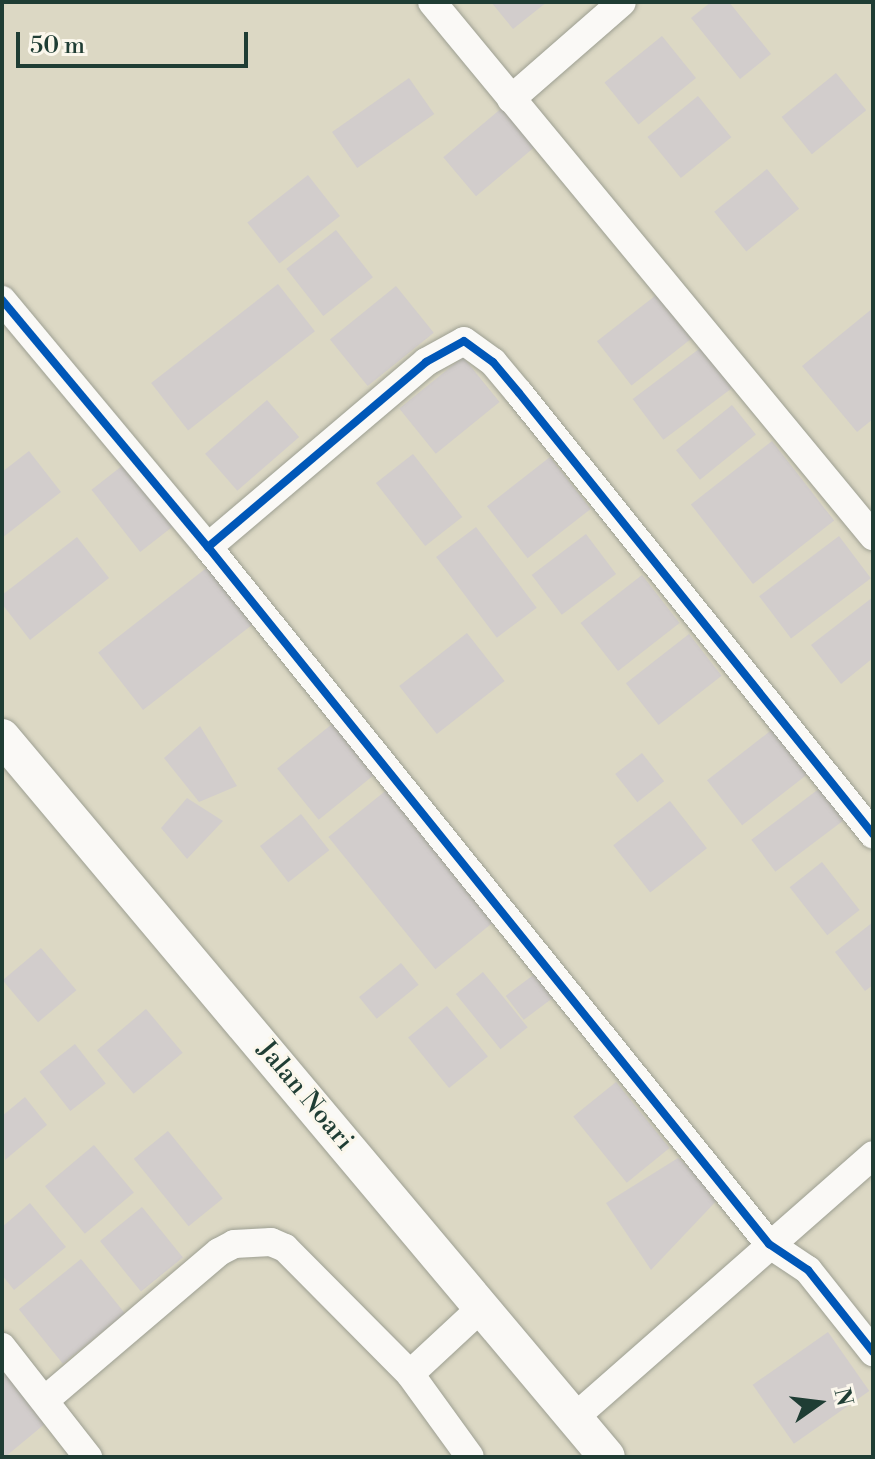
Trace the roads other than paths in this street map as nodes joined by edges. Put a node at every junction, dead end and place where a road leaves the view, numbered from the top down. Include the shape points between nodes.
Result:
1 (432, 2) edge
2 (622, 2) edge
3 (511, 99) junction
4 (2, 300) edge
5 (873, 536) edge
6 (208, 547) junction
7 (7, 752) edge
8 (873, 834) edge
9 (873, 1155) edge
10 (769, 1244) junction
11 (482, 1307) junction
12 (2, 1347) edge
13 (873, 1352) edge
14 (410, 1374) junction
15 (45, 1400) junction
16 (574, 1418) junction
17 (88, 1457) edge
18 (470, 1457) edge
19 (607, 1457) edge

1 - 3 street
2 - 3 street
3 - 5 street
4 - 6 street
6 - 8 street via 426,362 464,341 510,383
6 - 10 street
7 - 11 street, Jalan Noari
9 - 10 street
10 - 13 street via 808,1270
10 - 16 street
11 - 14 street
11 - 16 street, Jalan Noari
12 - 15 street
14 - 15 street via 285,1248 253,1241 219,1252
14 - 18 street
15 - 17 street
16 - 19 street, Jalan Noari

